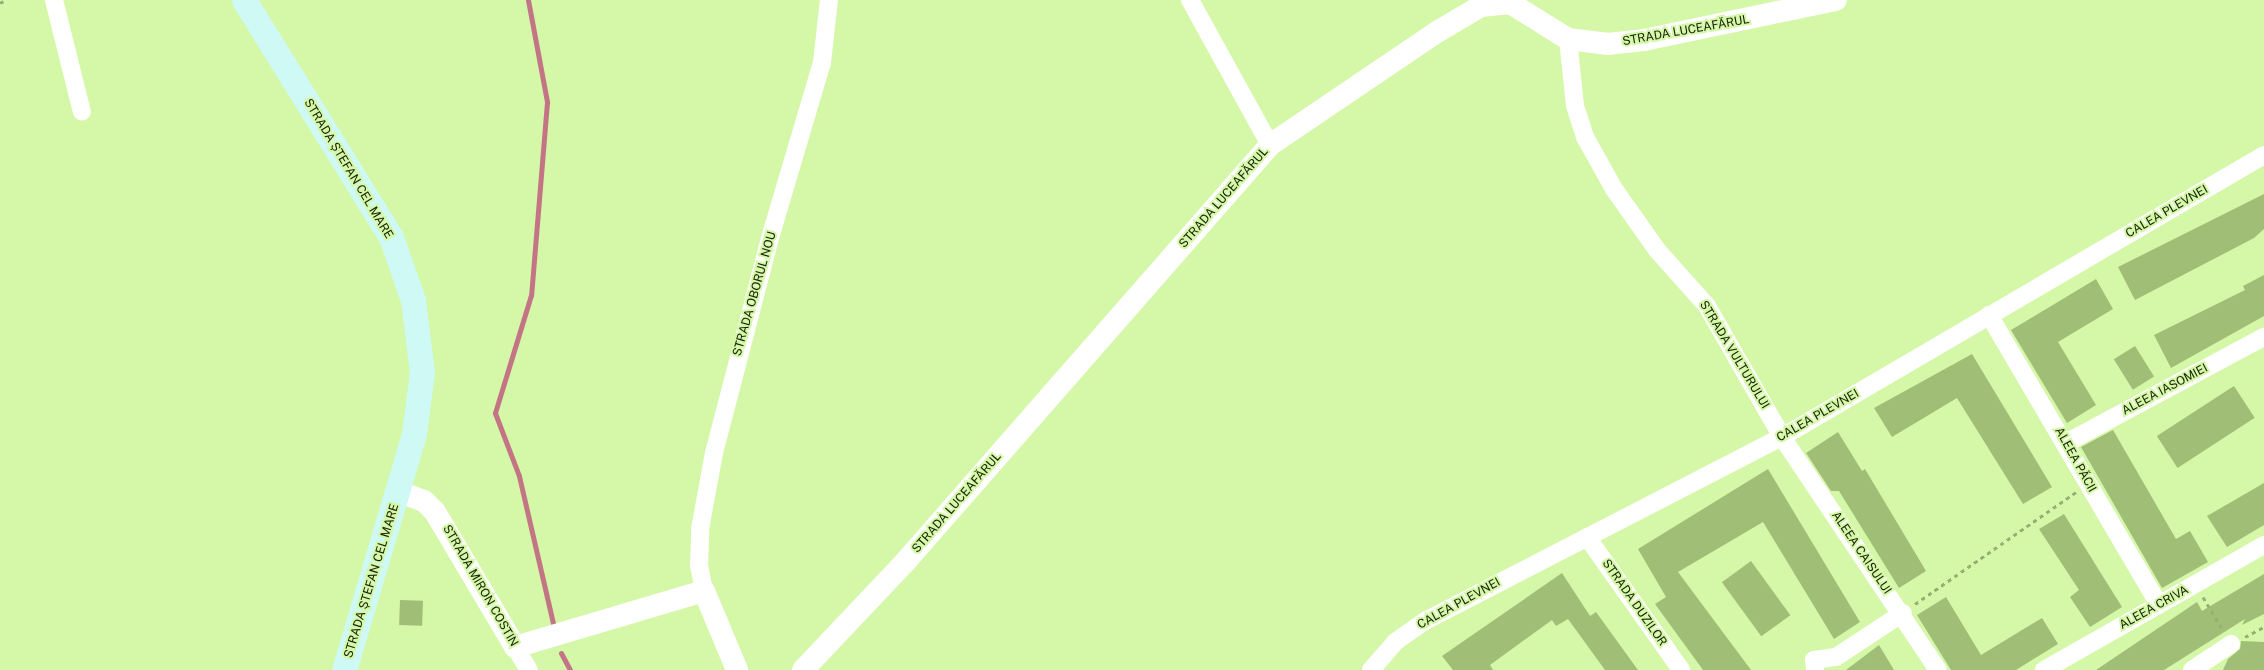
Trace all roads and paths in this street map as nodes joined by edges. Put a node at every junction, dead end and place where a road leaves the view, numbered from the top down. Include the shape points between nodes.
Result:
1 (6, 0) edge
2 (54, 0) edge
3 (244, 0) edge
4 (829, 0) edge
5 (1190, 0) edge
6 (1836, 0) edge
7 (1510, 2) edge
8 (0, 3) edge
9 (1568, 39) junction
10 (82, 112) dead end
11 (1270, 145) junction
12 (2264, 156) edge
13 (1989, 316) junction
14 (2264, 337) edge
15 (1782, 437) junction
16 (2066, 443) junction
17 (2087, 484) junction
18 (400, 492) junction
19 (1587, 537) junction
20 (2264, 545) edge
21 (2196, 584) junction
22 (704, 591) junction
23 (2159, 605) junction
24 (1903, 613) junction
25 (2264, 627) edge
26 (2231, 644) junction
27 (515, 647) junction
28 (344, 670) edge
29 (529, 670) edge
30 (737, 670) edge
31 (803, 670) edge
32 (1371, 670) edge
33 (1681, 670) edge
34 (1815, 670) edge
35 (1938, 670) edge
36 (2044, 670) edge
37 (2192, 670) edge

1 - 8 path
2 - 10 street
3 - 18 main road, STRADA ȘTEFAN CEL MARE via 391,237 413,300 422,372 414,434
4 - 22 street, STRADA OBORUL NOU via 822,63 770,238 714,453 700,529 698,566
5 - 11 street
6 - 9 street, STRADA LUCEAFĂRUL via 1644,40 1607,44
7 - 9 street, STRADA LUCEAFĂRUL
7 - 11 street, STRADA LUCEAFĂRUL via 1480,6
9 - 15 street, STRADA VULTURULUI via 1575,106 1585,138 1614,189 1657,250 1707,306
11 - 31 street, STRADA LUCEAFĂRUL via 912,554
12 - 13 street, CALEA PLEVNEI
13 - 15 street, CALEA PLEVNEI
13 - 16 street, ALEEA PĂCII
14 - 16 street, ALEEA IASOMIEI
15 - 19 street, CALEA PLEVNEI
15 - 24 street, ALEEA CAISULUI
16 - 17 street, ALEEA PĂCII
17 - 23 street, ALEEA PĂCII
17 - 24 path
18 - 27 street, STRADA MIRON COSTIN via 424,501 435,512
18 - 28 main road, STRADA ȘTEFAN CEL MARE
19 - 32 street, CALEA PLEVNEI via 1427,620 1395,642
19 - 33 street, STRADA DUZILOR
20 - 21 street, ALEEA CRIVA
21 - 23 street, ALEEA CRIVA
21 - 26 path
22 - 27 street
22 - 30 street, STRADA OBORUL NOU
23 - 36 street, ALEEA CRIVA
24 - 34 street via 1836,657 1814,660
24 - 35 street, ALEEA CAISULUI
25 - 26 path
26 - 37 street
27 - 29 street, STRADA MIRON COSTIN

